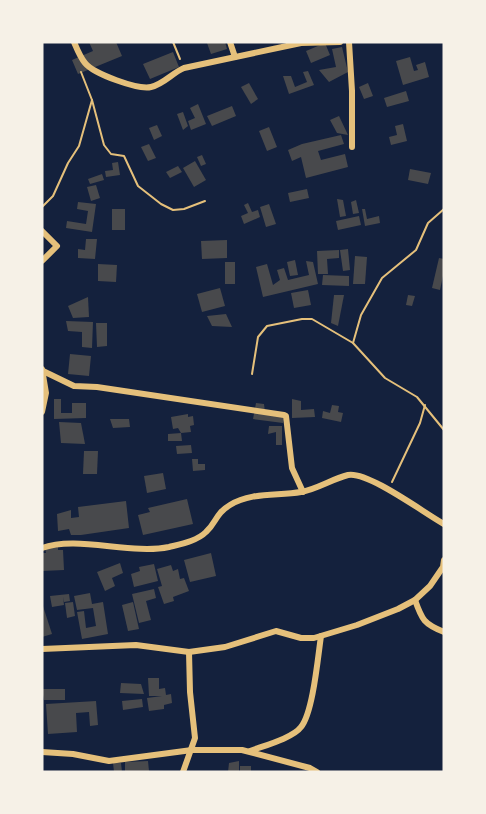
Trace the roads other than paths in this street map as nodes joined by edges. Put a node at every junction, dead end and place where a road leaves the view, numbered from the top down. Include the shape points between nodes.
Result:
1 (74, 42) edge
2 (230, 42) edge
3 (340, 42) edge
4 (349, 42) edge
5 (301, 43) edge
6 (235, 57) junction
7 (352, 147) dead end
8 (42, 231) edge
9 (42, 261) edge
10 (43, 369) edge
11 (42, 412) edge
12 (303, 492) junction
13 (444, 524) edge
14 (42, 548) edge
15 (444, 560) edge
16 (415, 600) junction
17 (444, 632) edge
18 (321, 636) junction
19 (42, 649) edge
20 (189, 652) junction
21 (192, 750) junction
22 (42, 752) edge
23 (250, 752) junction
24 (183, 772) edge
25 (317, 772) edge

1 - 6 street via 88,66 143,88 160,84 184,69
2 - 6 street
3 - 5 street
4 - 7 street
5 - 6 street
8 - 9 street via 57,246
10 - 11 street via 46,393
10 - 12 street via 74,386 284,415 292,468
12 - 13 street via 357,475
12 - 14 street via 245,497 222,510 205,533 167,547
15 - 16 street via 430,586
16 - 17 street via 422,619
16 - 18 street
18 - 20 street via 301,638 276,631
18 - 23 street via 302,727
19 - 20 street via 136,645
20 - 21 street via 195,738
21 - 22 street via 109,761
21 - 23 street
21 - 24 street
23 - 25 street

